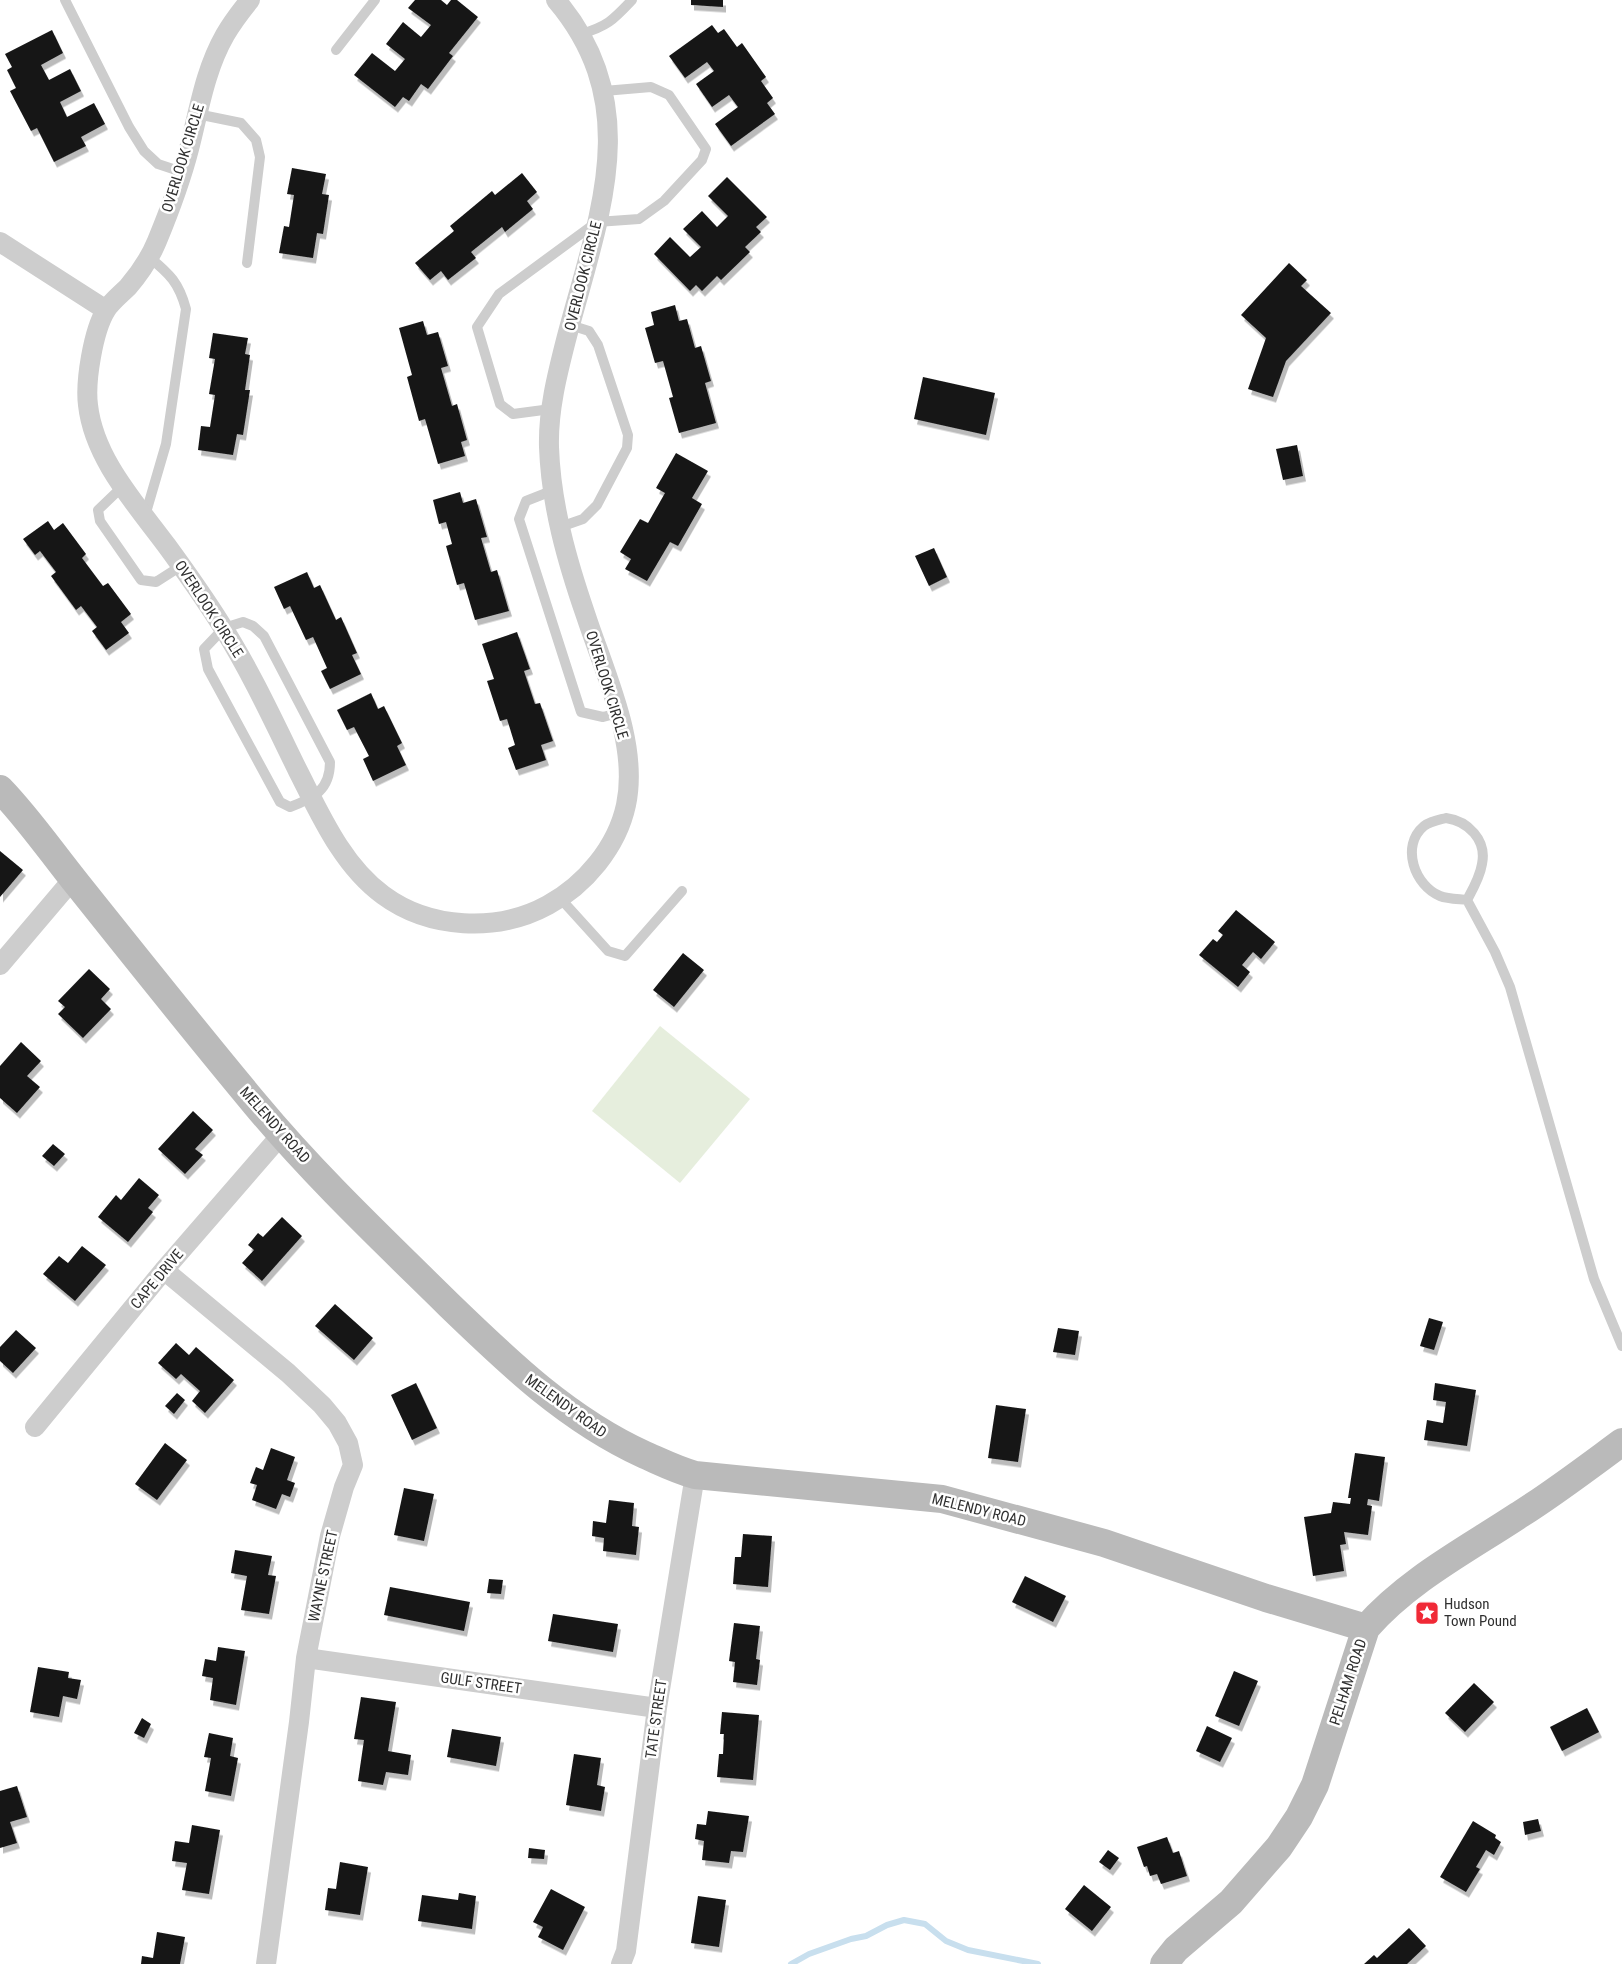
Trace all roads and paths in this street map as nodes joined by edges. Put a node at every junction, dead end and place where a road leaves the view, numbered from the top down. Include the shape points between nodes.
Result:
1 (65, 0) edge
2 (250, 0) edge
3 (375, 0) edge
4 (556, 0) edge
5 (632, 0) edge
6 (581, 34) junction
7 (336, 50) dead end
8 (604, 91) junction
9 (197, 114) junction
10 (182, 172) junction
11 (597, 222) junction
12 (0, 242) edge
13 (149, 257) junction
14 (247, 263) dead end
15 (106, 310) junction
16 (570, 325) junction
17 (551, 409) junction
18 (123, 486) junction
19 (554, 490) junction
20 (145, 516) junction
21 (560, 527) junction
22 (181, 566) junction
23 (224, 628) junction
24 (618, 714) junction
25 (0, 789) edge
26 (312, 799) junction
27 (73, 879) junction
28 (682, 890) dead end
29 (560, 898) junction
30 (1467, 900) junction
31 (0, 965) edge
32 (282, 1134) junction
33 (164, 1270) junction
34 (1622, 1346) edge
35 (35, 1427) dead end
36 (1622, 1442) edge
37 (695, 1475) junction
38 (1366, 1628) junction
39 (306, 1658) junction
40 (657, 1708) junction
41 (266, 1964) edge
42 (621, 1964) edge
43 (1164, 1964) edge

1 - 10 lane via 144,151 158,164
2 - 9 street, OVERLOOK CIRCLE via 225,35
3 - 7 lane
4 - 6 street, OVERLOOK CIRCLE
5 - 6 lane via 602,28
6 - 8 street, OVERLOOK CIRCLE via 592,54
8 - 11 street, OVERLOOK CIRCLE via 609,150
8 - 11 lane via 651,87 669,95 706,149 702,160 664,201 639,220
9 - 10 street, OVERLOOK CIRCLE
9 - 14 lane via 241,123 256,140 260,157
10 - 13 street, OVERLOOK CIRCLE
11 - 16 street, OVERLOOK CIRCLE
11 - 17 lane via 499,294 477,327 500,404 513,414
12 - 15 street
13 - 15 street, OVERLOOK CIRCLE via 130,285
13 - 20 lane via 169,274 181,291 186,309 166,444
15 - 18 street, OVERLOOK CIRCLE via 90,362 88,410 103,454
16 - 17 street, OVERLOOK CIRCLE
16 - 21 lane via 589,331 598,345 628,434 627,448 598,505 582,519
17 - 19 street, OVERLOOK CIRCLE via 549,441
18 - 20 street, OVERLOOK CIRCLE
18 - 22 lane via 98,510 100,521 141,580 156,582
19 - 21 street, OVERLOOK CIRCLE
19 - 24 lane via 526,502 519,519 580,712 603,717
20 - 22 street, OVERLOOK CIRCLE
21 - 24 street, OVERLOOK CIRCLE via 565,552
22 - 23 street, OVERLOOK CIRCLE
23 - 26 street, OVERLOOK CIRCLE
23 - 26 lane via 243,622 264,636 330,762 325,785
23 - 26 lane via 204,650 208,668 280,802 290,808
24 - 29 street, OVERLOOK CIRCLE via 624,734 629,780 620,826 596,866
25 - 27 street, MELENDY ROAD
26 - 29 street, OVERLOOK CIRCLE via 335,841 364,879 402,907 424,917 448,923 494,922 539,910
27 - 31 street
27 - 32 street, MELENDY ROAD
28 - 29 lane via 625,956 608,950
30 - 30 lane via 1483,863 1480,841 1470,827 1457,819 1434,820 1417,834 1413,846 1416,875 1441,896
30 - 34 lane via 1510,987 1594,1279
32 - 33 street, CAPE DRIVE
32 - 37 street, MELENDY ROAD via 366,1223 540,1389 616,1442
33 - 35 street, CAPE DRIVE
33 - 39 street, WAYNE STREET via 288,1373 322,1405 348,1443 353,1465 330,1536
36 - 38 street, PELHAM ROAD via 1527,1511 1408,1587
37 - 38 street, MELENDY ROAD via 942,1499 1104,1543
37 - 40 street, TATE STREET
38 - 43 street, PELHAM ROAD via 1315,1785 1300,1817 1280,1848 1231,1902 1176,1949
39 - 40 street, GULF STREET
39 - 41 street, WAYNE STREET
40 - 42 street, TATE STREET via 626,1951

